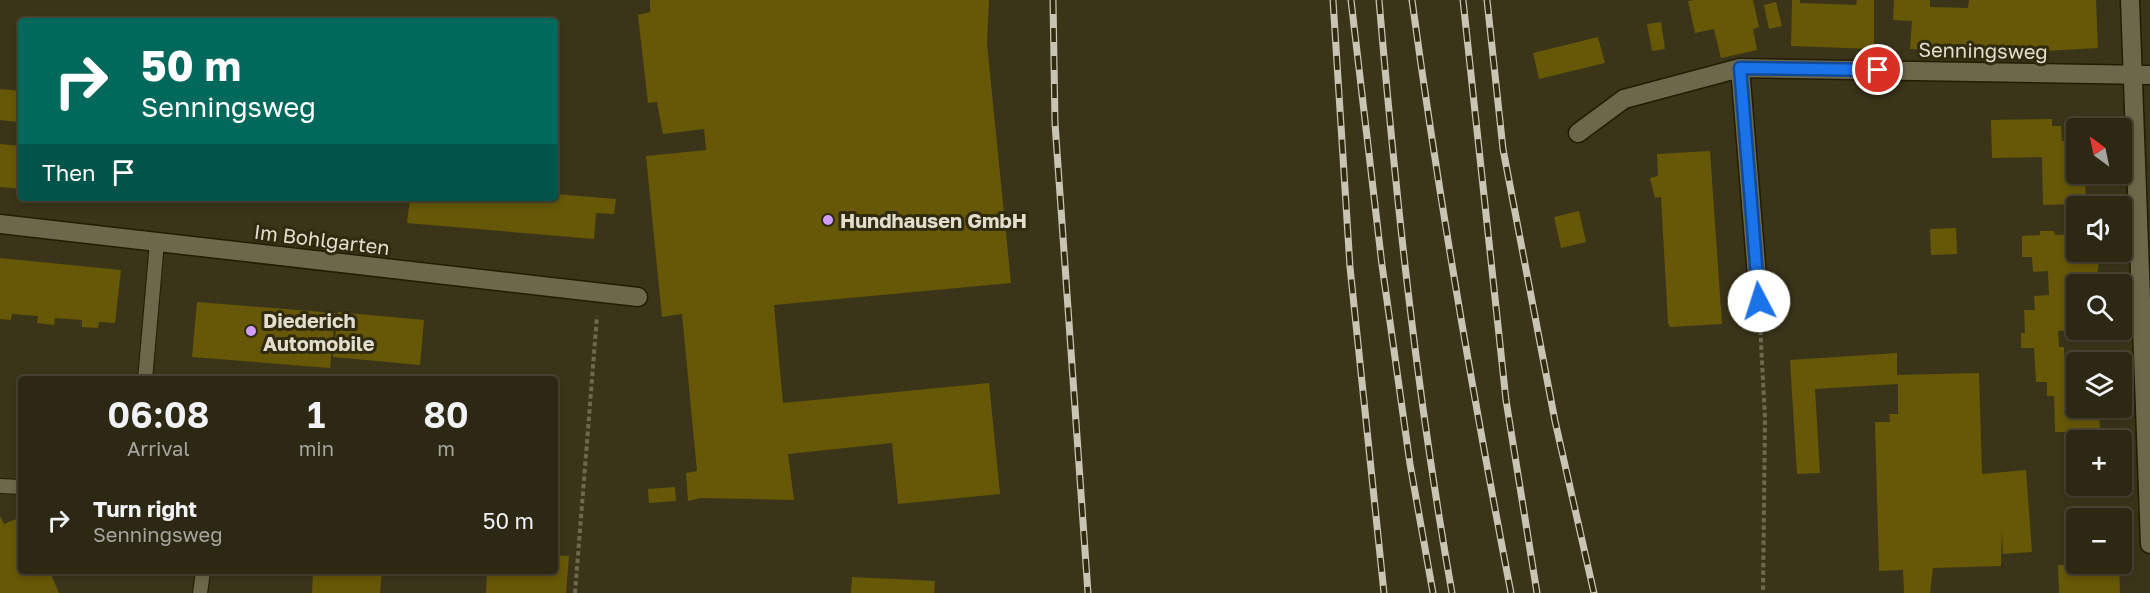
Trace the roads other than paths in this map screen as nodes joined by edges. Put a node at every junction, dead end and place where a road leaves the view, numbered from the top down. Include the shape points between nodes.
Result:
1 (2130, 0) edge
2 (1740, 68) junction
3 (2141, 75) edge
4 (1578, 133) dead end
5 (0, 224) edge
6 (157, 242) junction
7 (638, 297) dead end
8 (1759, 301) road end
9 (145, 376) edge
10 (0, 486) edge
11 (18, 487) edge
12 (2150, 544) edge
13 (203, 574) edge
14 (200, 593) edge

1 - 3 street
2 - 3 street, Senningsweg
2 - 4 street, Senningsweg via 1624,99
2 - 8 street
3 - 12 street
5 - 6 street, Im Bohlgarten
6 - 7 street, Im Bohlgarten
6 - 9 lane
10 - 11 lane
13 - 14 lane

